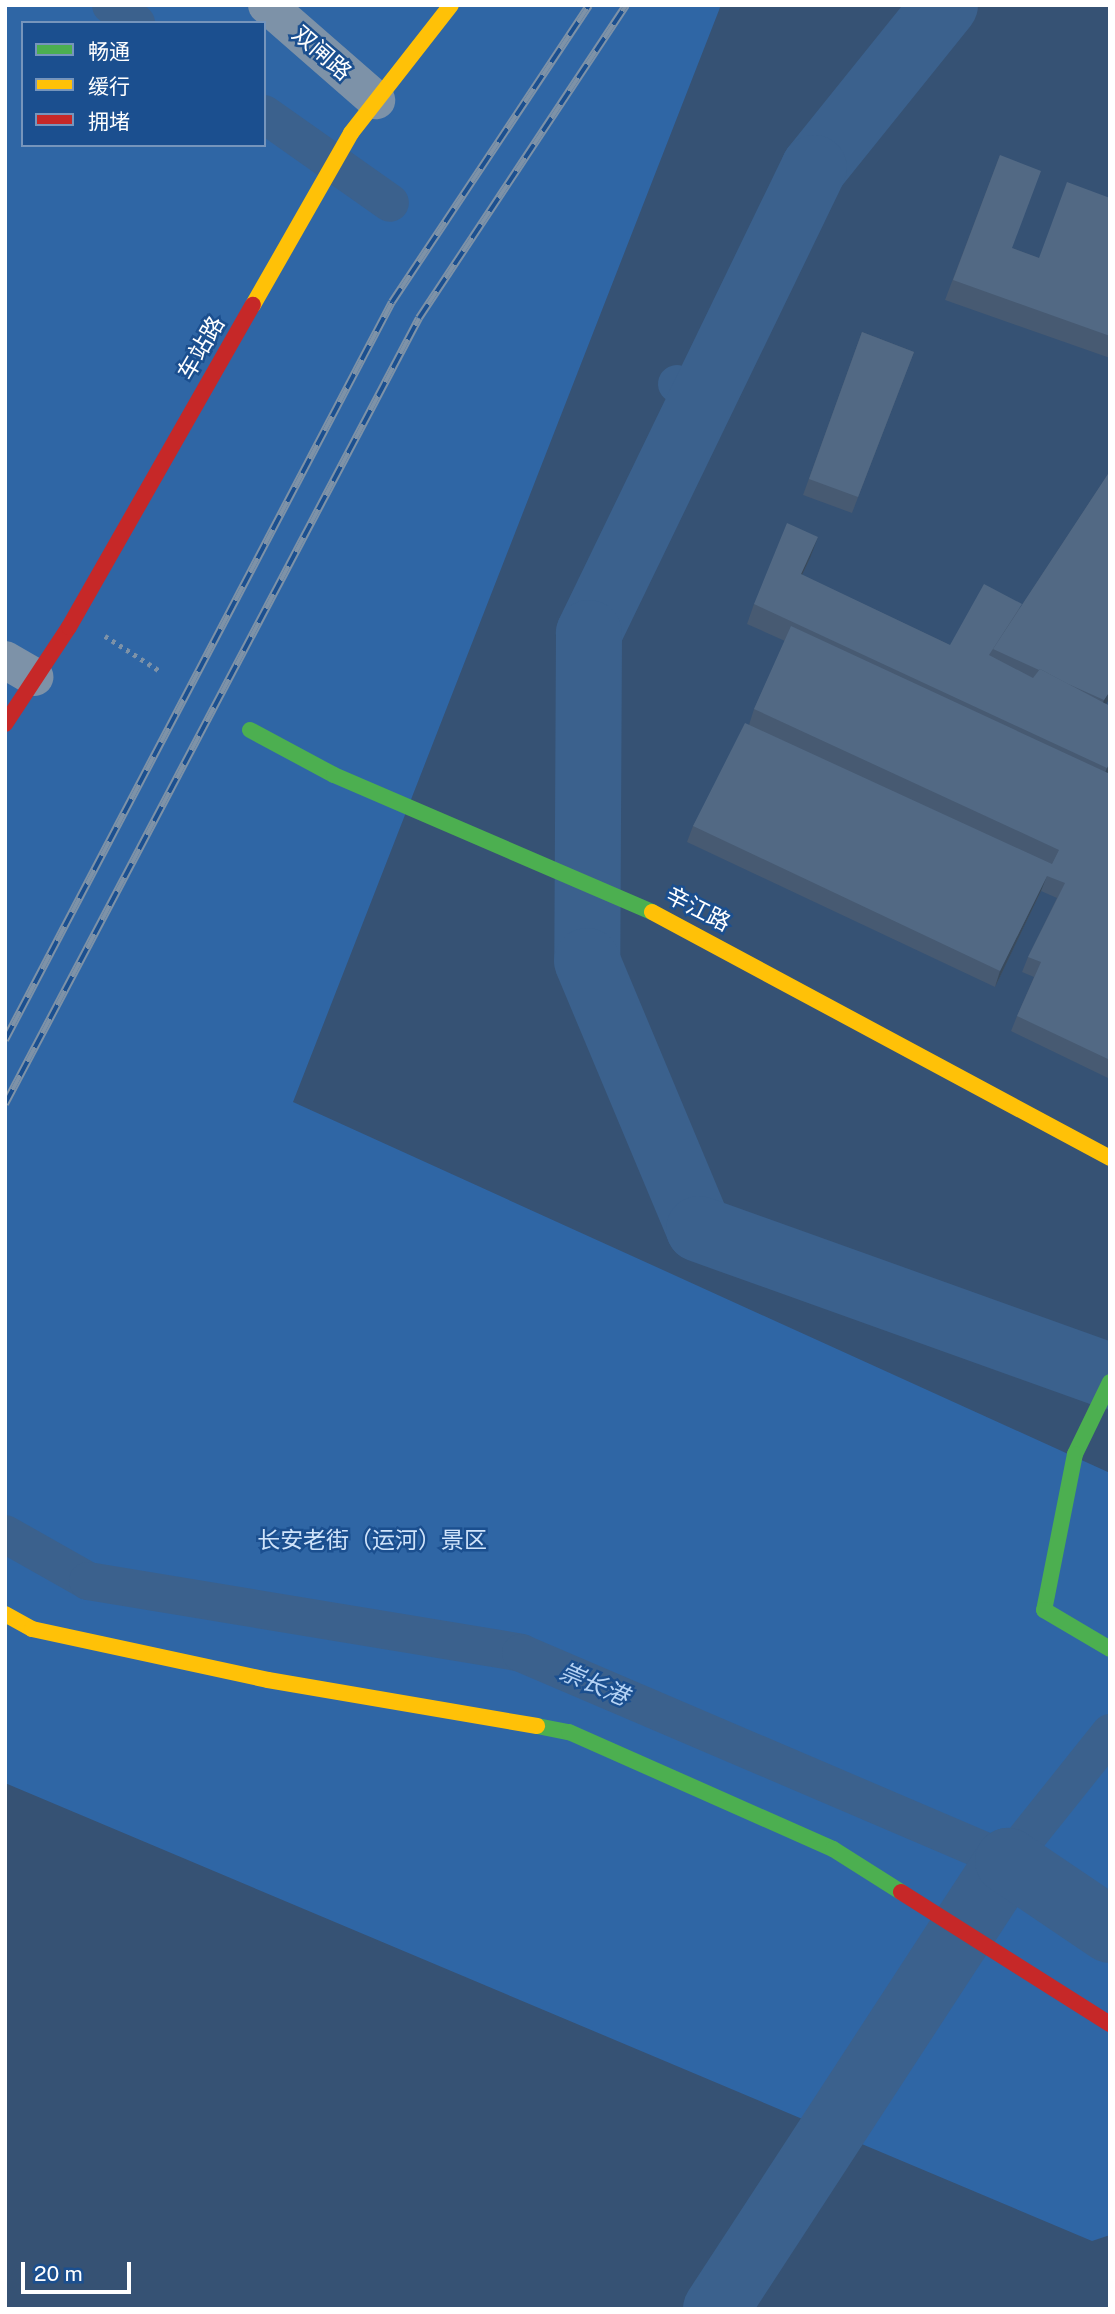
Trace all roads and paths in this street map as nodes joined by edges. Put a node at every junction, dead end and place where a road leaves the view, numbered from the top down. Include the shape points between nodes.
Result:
1 (267, 5) edge
2 (451, 5) edge
3 (376, 100) junction
4 (73, 615) junction
5 (20, 668) edge
6 (160, 671) dead end
7 (5, 724) edge
8 (250, 730) dead end
9 (1110, 1158) edge
10 (1110, 1382) edge
11 (5, 1614) edge
12 (1110, 1649) edge
13 (1110, 2024) edge

1 - 3 street, 双闸路
2 - 3 street, 车站路
3 - 4 street, 车站路 via 351,133
4 - 5 street, 车站路
4 - 6 path
5 - 7 street, 车站路
8 - 9 street, 辛江路 via 334,775 498,841 684,926
10 - 12 street via 1075,1454 1044,1610
11 - 13 street via 32,1629 268,1680 569,1732 833,1849

